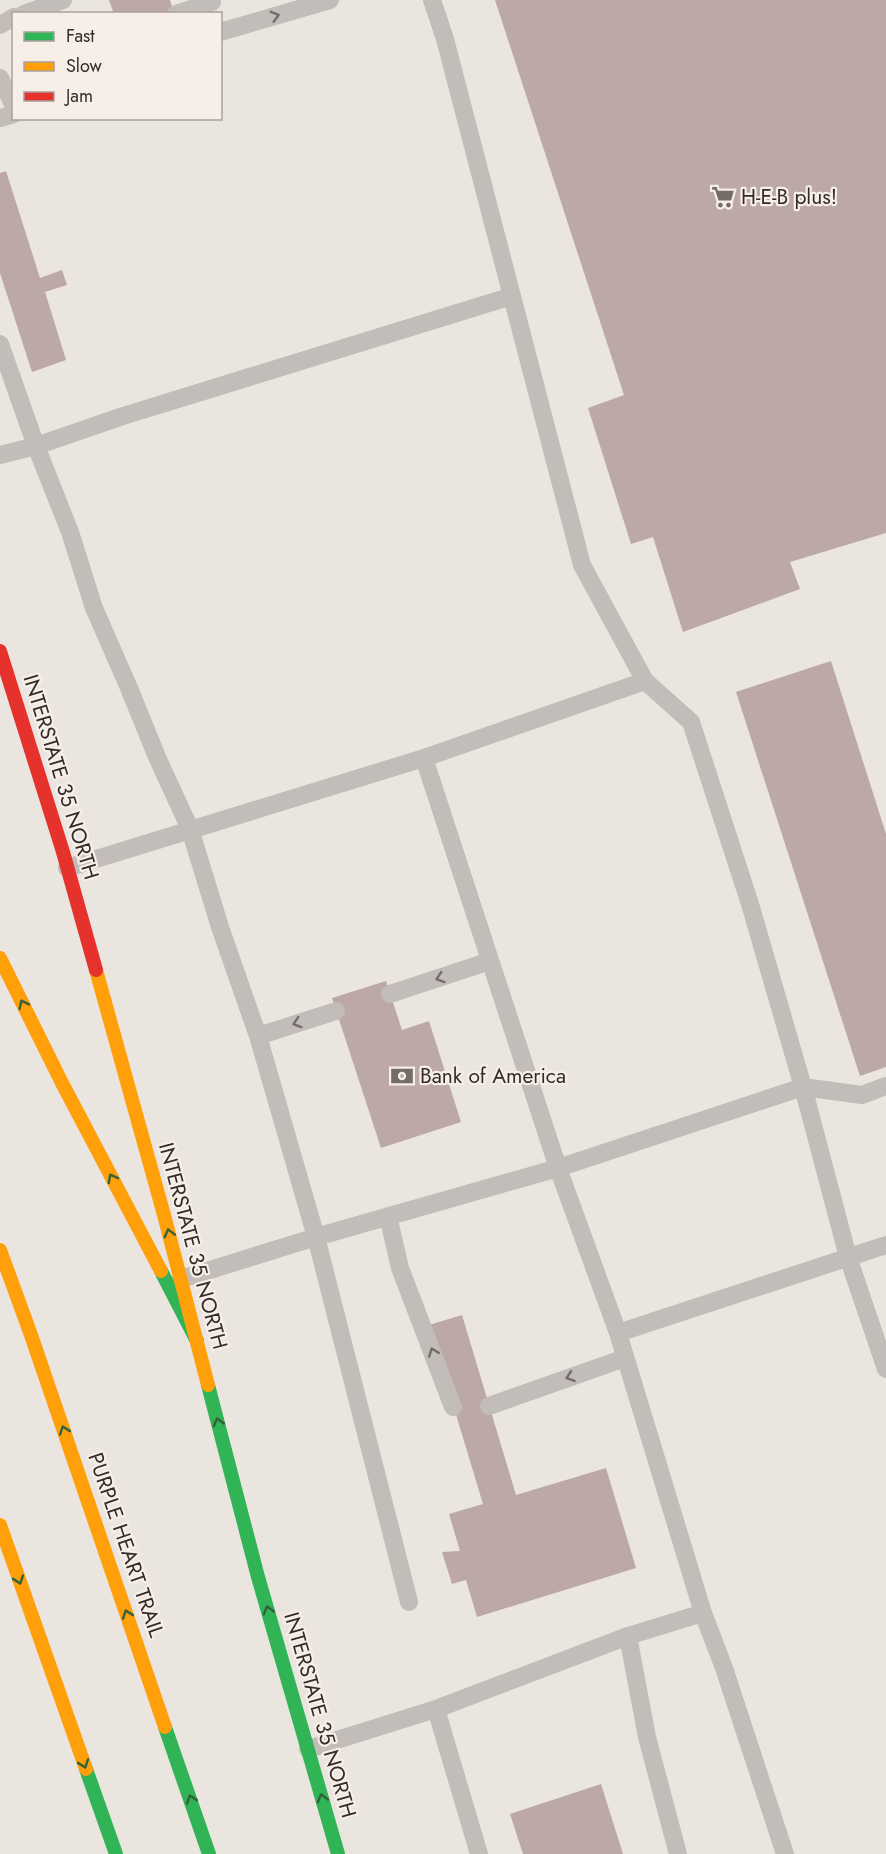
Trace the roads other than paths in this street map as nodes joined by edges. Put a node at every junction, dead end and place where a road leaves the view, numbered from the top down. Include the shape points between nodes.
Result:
1 (63, 0) edge
2 (330, 0) edge
3 (432, 0) edge
4 (212, 5) edge
5 (30, 12) edge
6 (184, 12) edge
7 (222, 31) edge
8 (0, 78) edge
9 (12, 102) edge
10 (512, 296) junction
11 (0, 344) edge
12 (36, 446) junction
13 (0, 455) edge
14 (0, 651) edge
15 (645, 681) junction
16 (424, 758) junction
17 (190, 829) junction
18 (68, 868) junction
19 (0, 958) edge
20 (490, 962) junction
21 (390, 994) dead end
22 (336, 1011) dead end
23 (258, 1036) junction
24 (886, 1086) edge
25 (803, 1087) junction
26 (558, 1168) junction
27 (388, 1216) junction
28 (316, 1237) junction
29 (886, 1245) edge
30 (0, 1250) edge
31 (848, 1257) junction
32 (181, 1279) junction
33 (618, 1332) junction
34 (197, 1341) junction
35 (625, 1358) junction
36 (886, 1369) edge
37 (489, 1406) dead end
38 (453, 1407) dead end
39 (0, 1525) edge
40 (409, 1602) dead end
41 (703, 1613) junction
42 (628, 1636) junction
43 (436, 1709) junction
44 (308, 1749) junction
45 (116, 1854) edge
46 (210, 1854) edge
47 (338, 1854) edge
48 (479, 1854) edge
49 (678, 1854) edge
50 (785, 1854) edge

1 - 5 lane
7 -> 2 lane
3 - 10 lane
4 - 6 lane
8 - 9 lane
10 - 12 lane
10 - 15 lane via 582,565
11 - 12 lane
12 - 13 lane
12 - 17 lane via 70,532 94,608
14 - 18 main road, INTERSTATE 35 NORTH
15 - 16 lane
15 - 25 lane via 692,722
16 - 17 lane
16 - 20 lane
17 - 18 lane
17 - 23 lane
32 -> 18 main road, INTERSTATE 35 NORTH
34 -> 19 main road
20 -> 21 lane
20 - 26 lane
22 -> 23 lane
23 - 28 lane
24 - 25 lane via 862,1095
25 - 26 lane
25 - 31 lane
26 - 27 lane
26 - 33 lane
27 - 28 lane
38 -> 27 lane via 400,1268
28 - 32 lane
28 - 40 lane
29 - 31 lane
46 -> 30 main road, PURPLE HEART TRAIL
31 - 33 lane
31 - 36 lane
32 - 34 main road, INTERSTATE 35 NORTH
33 - 35 lane
44 -> 34 main road, INTERSTATE 35 NORTH via 258,1577
35 -> 37 lane
35 - 41 lane
39 -> 45 main road
41 - 42 lane
41 - 50 lane
42 - 43 lane
42 - 49 lane via 647,1737
43 - 44 lane
43 - 48 lane
47 -> 44 main road, INTERSTATE 35 NORTH

